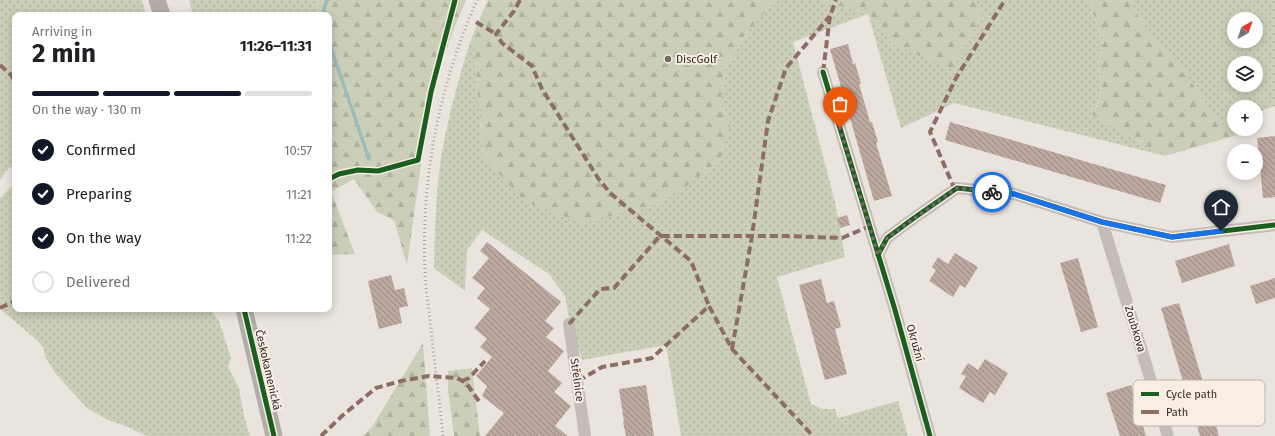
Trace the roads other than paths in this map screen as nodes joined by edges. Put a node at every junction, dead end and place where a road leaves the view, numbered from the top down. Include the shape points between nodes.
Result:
1 (157, 0) edge
2 (161, 12) edge
3 (823, 72) dead end
4 (1102, 222) junction
5 (1275, 225) edge
6 (878, 255) junction
7 (245, 312) edge
8 (569, 324) dead end
9 (1151, 380) edge
10 (1165, 426) edge
11 (274, 436) edge
12 (585, 436) edge
13 (930, 436) edge
14 (1168, 436) edge

1 - 2 street
3 - 6 street, Okružní
4 - 5 street via 1172,237
4 - 6 street via 1014,194 957,188 887,238
4 - 9 street, Zoubkova
6 - 13 street, Okružní
7 - 11 street, Českokamenická
8 - 12 street, Střelnice
10 - 14 street, Zoubkova

